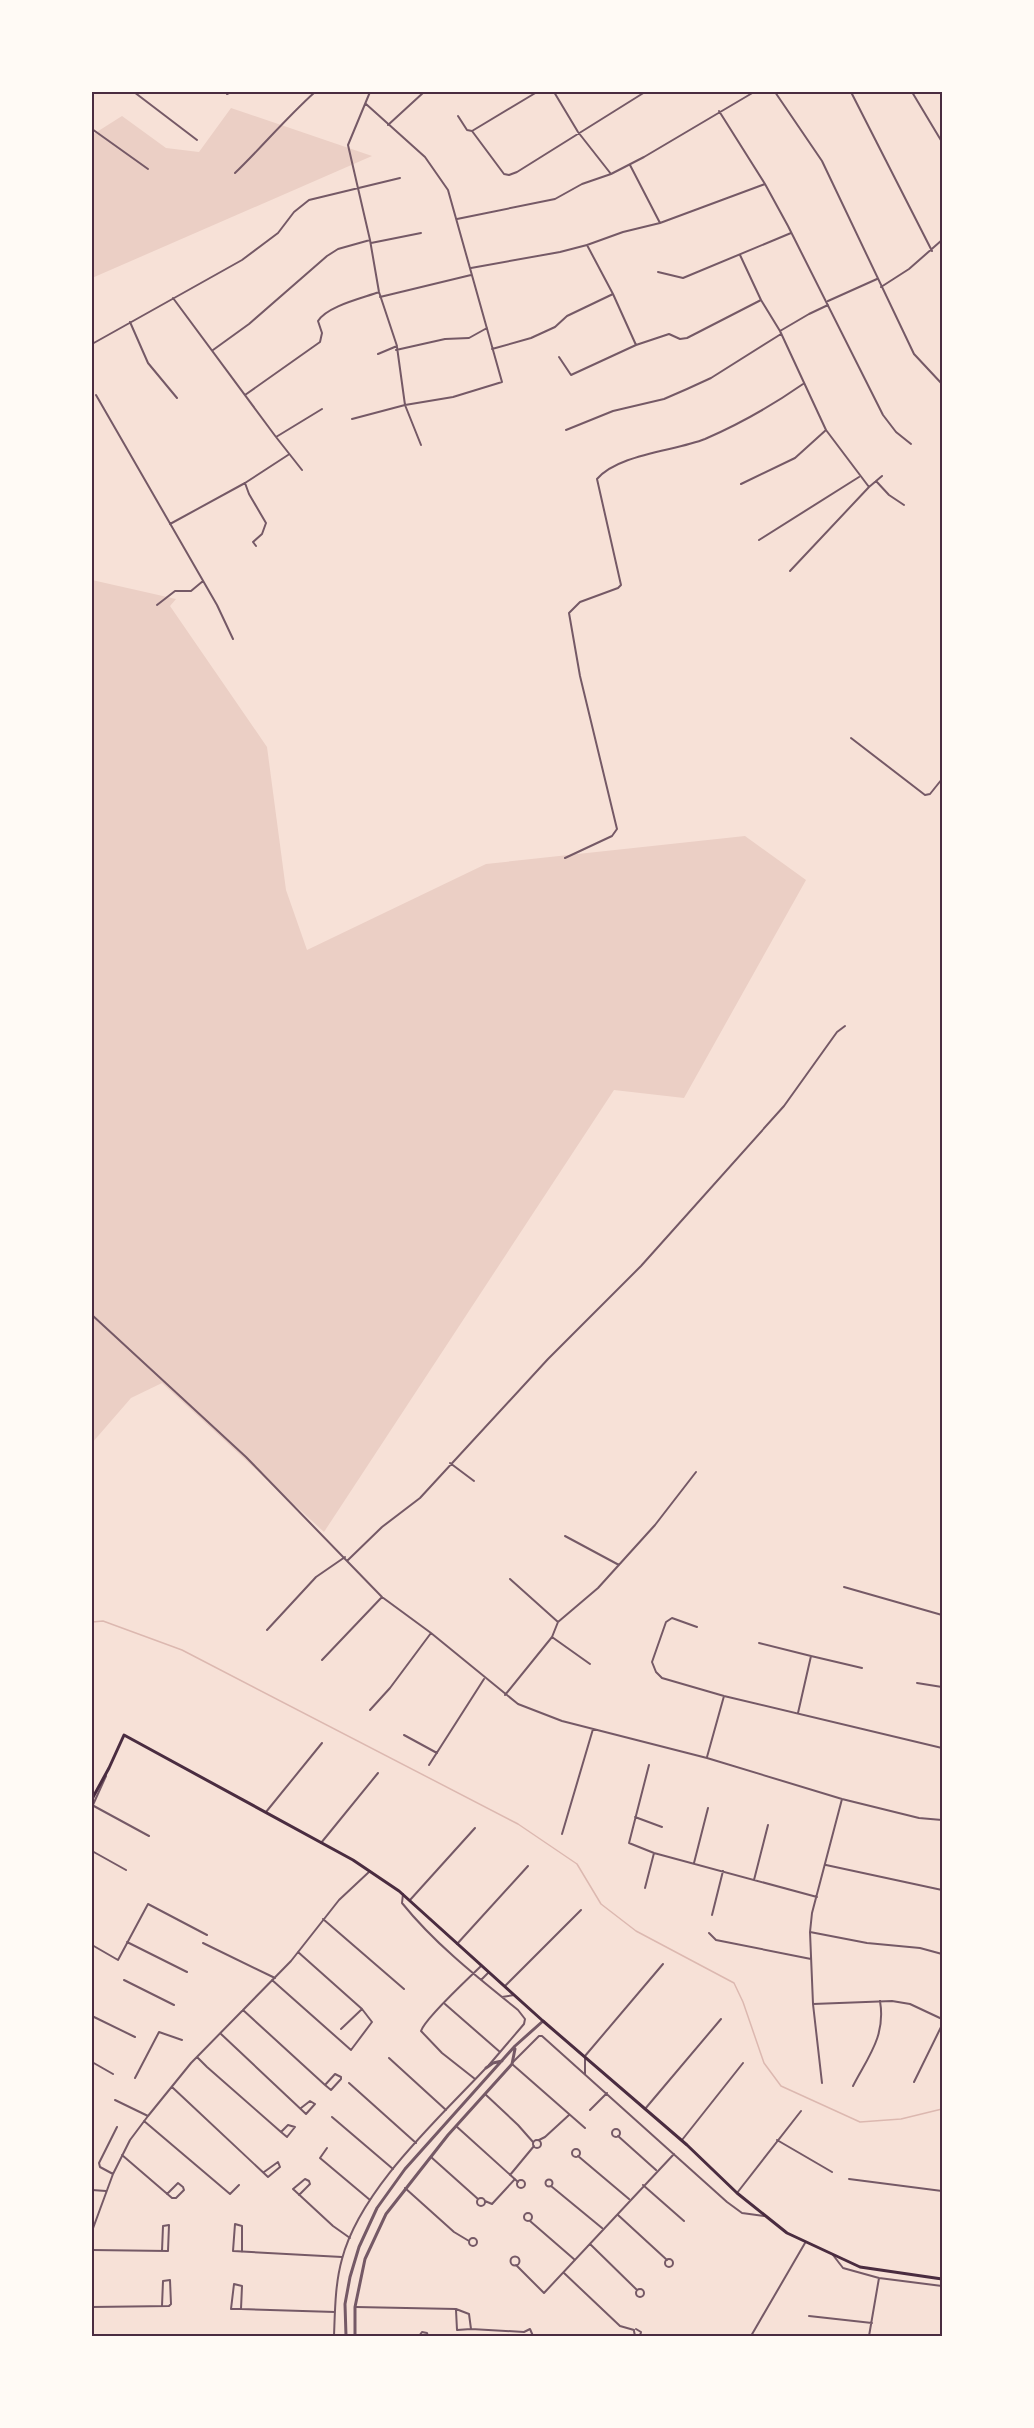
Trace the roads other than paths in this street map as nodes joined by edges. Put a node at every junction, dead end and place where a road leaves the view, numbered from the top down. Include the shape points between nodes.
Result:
1 (134, 92) edge
2 (231, 92) edge
3 (315, 92) edge
4 (370, 92) edge
5 (424, 92) edge
6 (537, 92) edge
7 (554, 92) edge
8 (645, 92) edge
9 (754, 92) edge
10 (775, 92) edge
11 (851, 92) edge
12 (912, 92) edge
13 (227, 94) dead end
14 (366, 104) junction
15 (719, 111) junction
16 (458, 116) dead end
17 (388, 124) junction
18 (92, 129) edge
19 (471, 131) junction
20 (578, 132) junction
21 (197, 140) dead end
22 (942, 142) edge
23 (630, 165) junction
24 (148, 169) dead end
25 (235, 173) dead end
26 (611, 174) junction
27 (400, 178) dead end
28 (765, 184) junction
29 (356, 187) junction
30 (457, 219) junction
31 (660, 223) junction
32 (791, 232) junction
33 (421, 233) dead end
34 (942, 240) edge
35 (371, 242) junction
36 (587, 245) junction
37 (932, 251) junction
38 (740, 255) junction
39 (471, 268) junction
40 (658, 273) dead end
41 (471, 275) junction
42 (877, 279) junction
43 (881, 287) junction
44 (379, 292) junction
45 (613, 294) junction
46 (380, 297) junction
47 (173, 298) junction
48 (761, 300) junction
49 (827, 303) junction
50 (130, 322) junction
51 (487, 328) junction
52 (780, 333) junction
53 (92, 344) edge
54 (636, 345) junction
55 (396, 348) junction
56 (492, 349) junction
57 (212, 350) junction
58 (378, 354) dead end
59 (559, 357) dead end
60 (803, 384) junction
61 (942, 384) edge
62 (96, 395) dead end
63 (245, 395) junction
64 (177, 398) dead end
65 (405, 405) junction
66 (322, 409) dead end
67 (352, 419) dead end
68 (826, 429) junction
69 (566, 430) dead end
70 (276, 437) junction
71 (911, 444) dead end
72 (422, 445) dead end
73 (288, 455) junction
74 (302, 470) dead end
75 (882, 476) dead end
76 (860, 477) junction
77 (876, 481) junction
78 (245, 483) junction
79 (741, 484) dead end
80 (869, 487) junction
81 (904, 505) dead end
82 (170, 524) junction
83 (759, 540) dead end
84 (256, 546) dead end
85 (790, 571) dead end
86 (203, 581) junction
87 (157, 604) dead end
88 (233, 639) dead end
89 (851, 738) dead end
90 (942, 779) edge
91 (565, 858) dead end
92 (845, 1026) dead end
93 (92, 1315) edge
94 (450, 1464) junction
95 (696, 1472) dead end
96 (474, 1481) dead end
97 (565, 1536) dead end
98 (345, 1557) junction
99 (348, 1560) junction
100 (619, 1565) junction
101 (510, 1579) dead end
102 (844, 1587) dead end
103 (382, 1597) junction
104 (942, 1615) edge
105 (558, 1622) junction
106 (697, 1627) dead end
107 (267, 1630) dead end
108 (431, 1633) junction
109 (552, 1637) junction
110 (759, 1643) dead end
111 (811, 1656) junction
112 (322, 1660) dead end
113 (590, 1664) dead end
114 (862, 1668) dead end
115 (484, 1678) junction
116 (917, 1683) dead end
117 (942, 1688) edge
118 (505, 1695) junction
119 (724, 1696) junction
120 (370, 1710) dead end
121 (798, 1713) junction
122 (593, 1729) junction
123 (404, 1735) dead end
124 (322, 1743) dead end
125 (942, 1748) edge
126 (436, 1753) junction
127 (707, 1758) junction
128 (429, 1765) dead end
129 (649, 1765) dead end
130 (109, 1768) junction
131 (378, 1773) dead end
132 (92, 1799) edge
133 (842, 1799) junction
134 (92, 1806) edge
135 (708, 1808) dead end
136 (266, 1812) junction
137 (634, 1817) junction
138 (942, 1820) edge
139 (768, 1826) dead end
140 (662, 1827) dead end
141 (476, 1828) dead end
142 (562, 1834) dead end
143 (149, 1836) dead end
144 (321, 1843) junction
145 (92, 1851) edge
146 (654, 1853) junction
147 (694, 1863) junction
148 (826, 1865) junction
149 (528, 1866) dead end
150 (126, 1870) dead end
151 (370, 1871) junction
152 (723, 1871) junction
153 (754, 1880) junction
154 (645, 1888) dead end
155 (942, 1890) edge
156 (403, 1894) junction
157 (818, 1897) junction
158 (410, 1900) junction
159 (581, 1910) dead end
160 (712, 1915) dead end
161 (323, 1918) junction
162 (810, 1932) junction
163 (709, 1933) dead end
164 (207, 1935) dead end
165 (127, 1942) junction
166 (202, 1943) dead end
167 (457, 1944) junction
168 (92, 1946) edge
169 (298, 1952) junction
170 (942, 1954) edge
171 (811, 1959) junction
172 (663, 1964) dead end
173 (481, 1966) junction
174 (187, 1972) dead end
175 (489, 1972) junction
176 (474, 1974) junction
177 (273, 1979) junction
178 (124, 1980) dead end
179 (481, 1980) junction
180 (505, 1986) junction
181 (404, 1989) dead end
182 (514, 1995) junction
183 (502, 1997) junction
184 (880, 2001) junction
185 (445, 2004) junction
186 (813, 2004) junction
187 (174, 2005) dead end
188 (362, 2009) junction
189 (243, 2010) junction
190 (92, 2016) edge
191 (721, 2019) dead end
192 (942, 2019) edge
193 (543, 2021) junction
194 (942, 2025) edge
195 (341, 2029) dead end
196 (222, 2034) junction
197 (135, 2037) dead end
198 (182, 2040) dead end
199 (515, 2046) junction
200 (500, 2052) junction
201 (585, 2056) junction
202 (197, 2057) junction
203 (389, 2058) dead end
204 (504, 2060) junction
205 (92, 2062) edge
206 (512, 2063) junction
207 (743, 2063) dead end
208 (486, 2068) junction
209 (585, 2073) junction
210 (113, 2074) dead end
211 (135, 2078) dead end
212 (475, 2079) junction
213 (914, 2082) dead end
214 (350, 2083) dead end
215 (822, 2083) dead end
216 (325, 2085) junction
217 (853, 2086) dead end
218 (172, 2087) junction
219 (607, 2093) junction
220 (485, 2094) junction
221 (115, 2100) dead end
222 (301, 2108) junction
223 (645, 2109) junction
224 (446, 2110) junction
225 (590, 2110) dead end
226 (801, 2111) dead end
227 (569, 2115) junction
228 (148, 2116) junction
229 (332, 2117) dead end
230 (144, 2121) junction
231 (456, 2126) junction
232 (117, 2127) dead end
233 (585, 2128) dead end
234 (281, 2132) junction
235 (618, 2136) dead end
236 (539, 2140) junction
237 (682, 2140) junction
238 (777, 2140) junction
239 (416, 2143) junction
240 (533, 2144) junction
241 (327, 2148) dead end
242 (674, 2154) junction
243 (122, 2155) junction
244 (578, 2156) dead end
245 (430, 2157) junction
246 (393, 2169) junction
247 (657, 2171) junction
248 (264, 2172) junction
249 (832, 2172) dead end
250 (113, 2174) junction
251 (510, 2175) junction
252 (849, 2179) dead end
253 (514, 2180) junction
254 (518, 2182) dead end
255 (239, 2185) dead end
256 (643, 2185) junction
257 (551, 2186) dead end
258 (405, 2188) junction
259 (92, 2190) edge
260 (106, 2191) junction
261 (942, 2192) edge
262 (736, 2193) junction
263 (167, 2194) junction
264 (299, 2195) junction
265 (478, 2199) junction
266 (369, 2200) junction
267 (629, 2200) junction
268 (485, 2201) junction
269 (617, 2214) junction
270 (764, 2216) junction
271 (530, 2221) dead end
272 (684, 2221) dead end
273 (603, 2229) junction
274 (92, 2231) edge
275 (350, 2238) junction
276 (469, 2241) dead end
277 (805, 2243) junction
278 (590, 2244) junction
279 (92, 2250) edge
280 (162, 2251) junction
281 (242, 2252) junction
282 (833, 2255) junction
283 (342, 2257) junction
284 (576, 2260) junction
285 (667, 2260) dead end
286 (516, 2265) dead end
287 (564, 2273) junction
288 (879, 2278) junction
289 (942, 2279) edge
290 (942, 2286) edge
291 (637, 2290) dead end
292 (162, 2306) junction
293 (92, 2307) edge
294 (355, 2307) junction
295 (241, 2309) junction
296 (456, 2309) junction
297 (335, 2312) junction
298 (809, 2316) dead end
299 (872, 2323) junction
300 (471, 2329) junction
301 (634, 2330) junction
302 (524, 2332) junction
303 (334, 2337) edge
304 (346, 2337) edge
305 (356, 2337) edge
306 (419, 2337) edge
307 (428, 2337) edge
308 (524, 2337) edge
309 (533, 2337) edge
310 (635, 2337) edge
311 (640, 2337) edge
312 (751, 2337) edge
313 (869, 2337) edge

1 - 21 street
2 - 13 street
3 - 25 street
4 - 14 street
5 - 17 street
6 - 19 street
7 - 20 street
8 - 20 street
9 - 15 street
10 - 42 street via 822,161
11 - 37 street
12 - 22 street
14 - 17 street
14 - 29 street via 348,141
15 - 23 street
15 - 28 street
16 - 19 street
17 - 30 street via 424,158 448,190
18 - 24 street
19 - 20 street via 504,174 509,175
20 - 26 street
23 - 26 street
23 - 31 street
26 - 30 street via 555,199
27 - 29 street
28 - 31 street
28 - 32 street
29 - 35 street
29 - 47 street via 309,200 278,233 242,260
30 - 39 street
31 - 36 street
32 - 38 street
32 - 49 street
33 - 35 street
34 - 37 street
35 - 44 street
35 - 57 street via 338,249 327,256 249,324
36 - 39 street
36 - 45 street
37 - 43 street
38 - 40 street via 683,278
38 - 48 street
39 - 41 street
41 - 46 street
41 - 51 street
42 - 43 street
42 - 49 street
43 - 61 street via 914,354
44 - 46 street
44 - 63 street via 321,317 320,342
45 - 54 street
45 - 56 street via 531,338
46 - 55 street
47 - 50 street
47 - 57 street
48 - 52 street
48 - 54 street via 687,338 669,334
49 - 52 street
49 - 71 street via 883,415
50 - 53 street
50 - 64 street via 148,363
51 - 55 street via 469,338
51 - 56 street
52 - 60 street
52 - 69 street via 703,382 664,399 613,411
54 - 59 street via 571,375
55 - 58 street
55 - 65 street
56 - 65 street via 502,382 453,397
57 - 63 street
60 - 68 street
60 - 91 street via 758,415 702,440 632,459 597,479 621,585 580,602 569,613 617,829 612,836
62 - 82 street
63 - 70 street
65 - 67 street
65 - 72 street
66 - 70 street
68 - 76 street
68 - 79 street via 799,456
70 - 73 street
73 - 74 street
73 - 78 street
75 - 77 street
76 - 80 street
76 - 83 street
77 - 80 street
77 - 81 street
78 - 82 street
78 - 84 street via 266,523 253,542
80 - 85 street
82 - 86 street
86 - 87 street via 191,591 175,591
86 - 88 street
89 - 90 street via 925,795
92 - 94 street via 784,1106 649,1258
93 - 98 street via 246,1458
94 - 96 street
94 - 99 street via 416,1502 382,1527
95 - 100 street
97 - 100 street
98 - 99 street
98 - 107 street via 316,1577
99 - 103 street
100 - 105 street
101 - 105 street
102 - 104 street
103 - 108 street
103 - 112 street
105 - 109 street
106 - 119 street via 669,1620 652,1662 662,1678
108 - 115 street
108 - 120 street
109 - 113 street
109 - 118 street
110 - 111 street
111 - 114 street
111 - 121 street
115 - 118 street
115 - 126 street
116 - 117 street
118 - 122 street via 529,1710
119 - 121 street
119 - 127 street
121 - 125 street
122 - 127 street
122 - 142 street
123 - 126 street
124 - 136 street
126 - 128 street
127 - 133 street
129 - 137 street
130 - 132 main road
130 - 134 street
130 - 136 main road via 124,1735
131 - 144 street
133 - 138 street
133 - 148 street
134 - 143 street
135 - 147 street
136 - 144 main road
137 - 140 street
137 - 146 street via 629,1843
139 - 153 street
141 - 158 street
144 - 151 main road
145 - 150 street
146 - 147 street
146 - 154 street
147 - 152 street
148 - 155 street
148 - 157 street
149 - 167 street
151 - 156 main road
151 - 161 street
152 - 153 street
152 - 160 street
153 - 157 street
156 - 158 main road
156 - 176 street via 402,1903 418,1924
157 - 162 street
158 - 167 main road
159 - 180 street
161 - 169 street
161 - 181 street
162 - 170 street
162 - 171 street
163 - 171 street via 716,1940
164 - 165 street via 148,1904
165 - 168 street via 118,1960
165 - 174 street
166 - 177 street
167 - 173 main road
169 - 177 street
169 - 188 street
171 - 186 street
172 - 201 street
173 - 175 main road
173 - 176 street
175 - 179 street
175 - 180 main road
176 - 179 street
176 - 185 street
177 - 188 street via 351,2050 372,2022
177 - 189 street
178 - 187 street
179 - 183 street
180 - 182 main road
182 - 183 street
182 - 193 main road
183 - 200 street via 525,2019
184 - 186 street
184 - 192 street via 910,2004
184 - 217 street via 880,2035
185 - 200 street
185 - 212 street via 422,2031
186 - 215 street
188 - 195 street
189 - 196 street
189 - 216 street
190 - 197 street
191 - 223 street
193 - 199 street
193 - 201 main road
194 - 213 street
196 - 202 street
196 - 222 street
198 - 211 street via 159,2032
199 - 204 street
199 - 206 street
200 - 208 street
201 - 209 street
201 - 223 main road
202 - 218 street
202 - 234 street
203 - 224 street
204 - 208 street
204 - 304 street via 405,2169 377,2208 350,2277 345,2304
205 - 210 street
206 - 209 street via 542,2036
206 - 220 street
206 - 227 street
207 - 237 street
208 - 212 street
209 - 219 street
212 - 224 street
214 - 239 street
216 - 216 street via 331,2090 341,2079 335,2074
218 - 228 street
218 - 248 street
219 - 225 street
219 - 242 street
220 - 231 street
220 - 240 street via 519,2125
221 - 228 street
222 - 222 street via 306,2114 315,2104 310,2101
223 - 237 main road
224 - 239 street
226 - 238 street
227 - 233 street
227 - 236 street
228 - 230 street
229 - 246 street
230 - 243 street
230 - 255 street via 230,2194
231 - 245 street
231 - 251 street
232 - 250 street via 99,2163
234 - 234 street via 288,2137 295,2127 288,2125
235 - 247 street
236 - 240 street
236 - 240 street via 540,2146
237 - 262 main road
238 - 249 street
238 - 262 street
239 - 246 street
240 - 251 street
241 - 266 street via 320,2158
242 - 247 street
242 - 270 street via 735,2208 745,2214
243 - 250 street
243 - 263 street
244 - 267 street
245 - 258 street
245 - 265 street
246 - 266 street
247 - 256 street
248 - 248 street via 270,2176 280,2167 278,2162
250 - 260 street
251 - 253 street
252 - 261 street
253 - 254 street
253 - 268 street via 492,2204
256 - 267 street
256 - 272 street
257 - 273 street
258 - 276 street
258 - 294 street via 375,2234 365,2259
259 - 260 street
260 - 274 street
262 - 270 main road
263 - 263 street via 176,2198 184,2190 178,2183
264 - 264 street via 293,2189 304,2179 309,2181
264 - 275 street
265 - 268 street
265 - 268 street via 481,2206
266 - 275 street
267 - 269 street
269 - 273 street
269 - 285 street
270 - 277 main road
271 - 284 street
273 - 278 street
275 - 283 street
277 - 282 main road
277 - 312 street
278 - 284 street
278 - 291 street
279 - 280 street
280 - 280 street via 170,2248 170,2225 164,2226
281 - 281 street via 233,2252 235,2224 242,2226
281 - 283 street
282 - 288 street via 843,2268
282 - 289 main road via 860,2267
283 - 297 street
284 - 287 street
286 - 287 street via 544,2293
287 - 301 street via 620,2326
288 - 290 street
288 - 299 street
292 - 292 street via 171,2304 170,2280 163,2281
292 - 293 street
294 - 296 street
294 - 305 street
295 - 295 street via 242,2286 234,2284 231,2309
295 - 297 street
296 - 300 street via 469,2314
296 - 300 street via 457,2330
297 - 303 street
298 - 299 street
299 - 313 street
300 - 302 street
301 - 310 street
301 - 311 street via 641,2332
302 - 308 street
302 - 309 street via 530,2329
306 - 307 street via 422,2332

